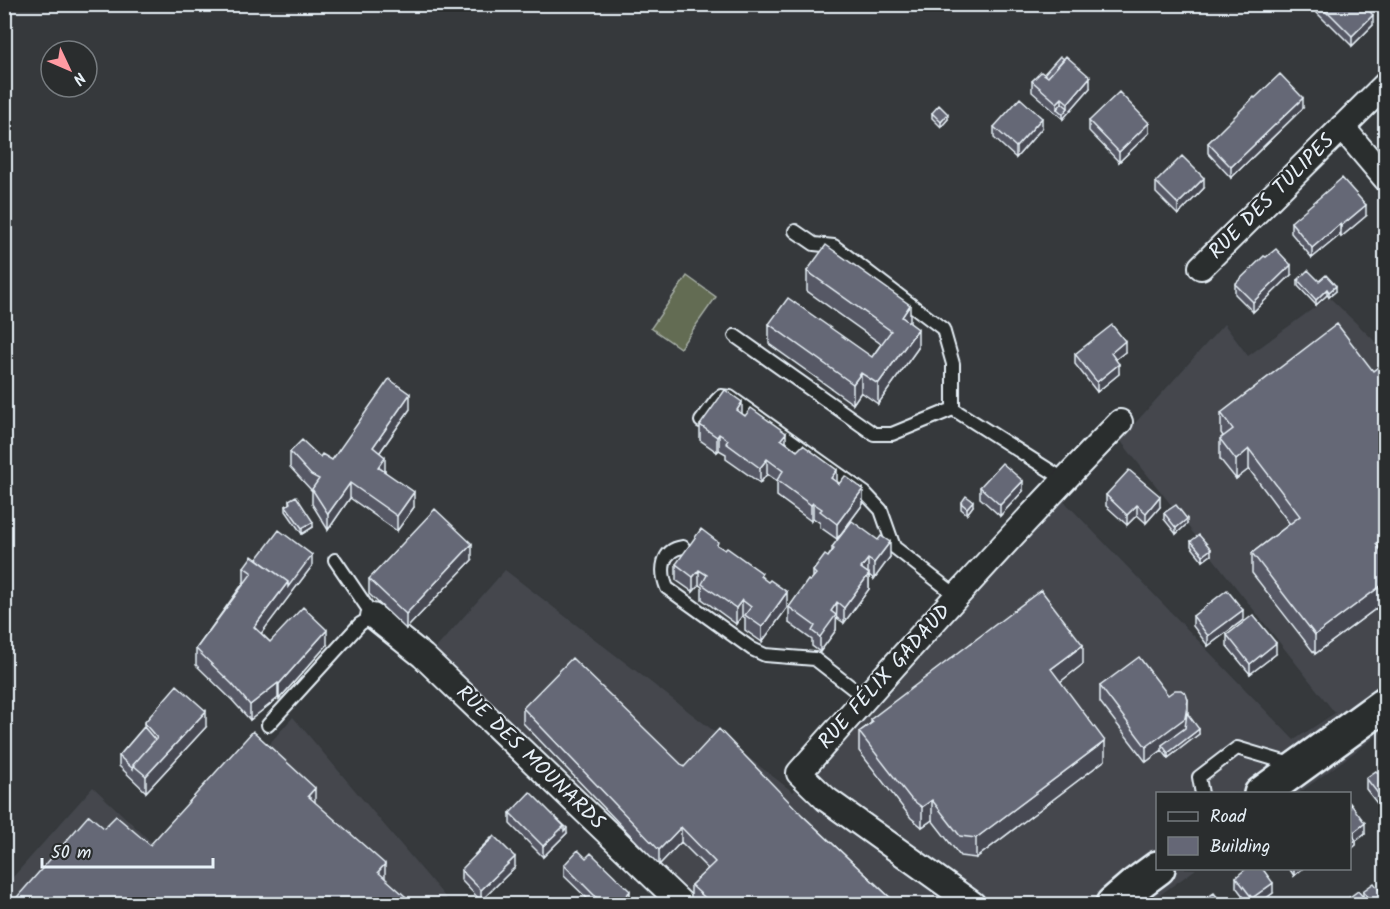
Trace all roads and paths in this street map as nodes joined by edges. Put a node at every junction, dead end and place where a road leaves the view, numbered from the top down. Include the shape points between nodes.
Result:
1 (1386, 84) edge
2 (1342, 127) junction
3 (1386, 179) edge
4 (795, 231) dead end
5 (1201, 267) dead end
6 (735, 336) dead end
7 (953, 410) junction
8 (701, 421) edge
9 (1120, 423) dead end
10 (1065, 480) junction
11 (683, 547) dead end
12 (335, 560) dead end
13 (957, 596) junction
14 (373, 616) junction
15 (865, 698) junction
16 (1386, 703) edge
17 (268, 725) dead end
18 (1298, 766) junction
19 (1202, 792) edge
20 (1264, 792) edge
21 (682, 904) edge
22 (973, 904) edge

1 - 2 street, RUE DES TULIPES
2 - 3 street, RUE DES TULIPES
2 - 5 street, RUE DES TULIPES
4 - 7 lane via 814,244 834,246 943,329 953,364
6 - 7 lane via 874,434 892,434
7 - 10 lane
8 - 13 lane via 722,396 730,397 865,493 881,510 894,547
9 - 10 street, RUE FÉLIX GADAUD
10 - 13 street, RUE FÉLIX GADAUD
11 - 15 lane via 668,554 664,563 662,575 667,588 752,649 765,655 815,659
12 - 14 lane
13 - 15 street, RUE FÉLIX GADAUD
14 - 17 lane via 360,624
14 - 21 street, RUE DES MOUNARDS via 423,656
15 - 22 street, RUE FÉLIX GADAUD via 799,773 826,799
16 - 18 main road
18 - 19 lane via 1237,748 1199,777
18 - 20 main road

